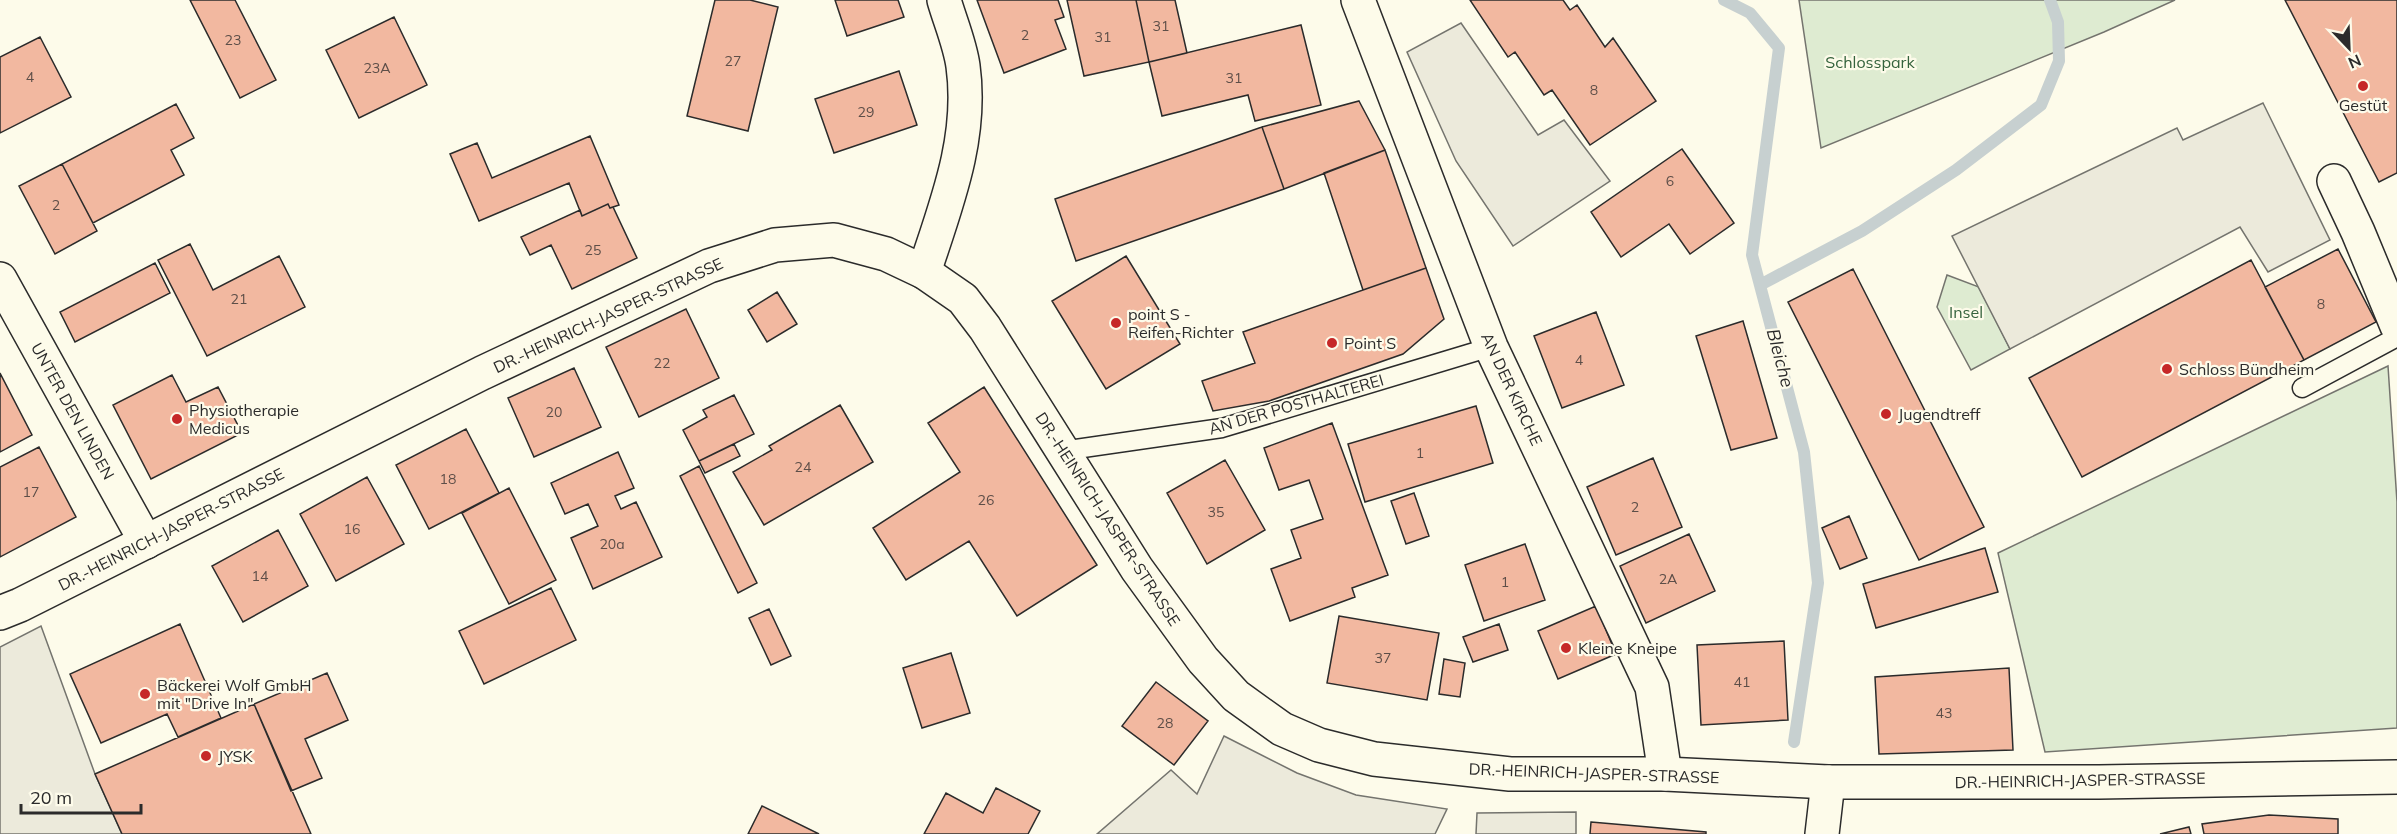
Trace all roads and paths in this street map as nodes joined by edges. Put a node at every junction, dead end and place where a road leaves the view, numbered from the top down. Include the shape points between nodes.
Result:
1 (944, 0) edge
2 (1358, 0) edge
3 (2334, 181) dead end
4 (924, 272) junction
5 (0, 279) edge
6 (2397, 326) edge
7 (2397, 337) edge
8 (1491, 347) junction
9 (2302, 388) dead end
10 (1062, 451) junction
11 (146, 542) junction
12 (0, 613) edge
13 (1665, 774) junction
14 (2397, 777) edge
15 (1828, 782) junction
16 (1822, 834) edge

1 - 4 main road via 963,65 966,122 955,176
2 - 8 main road, AN DER KIRCHE
3 - 6 main road
4 - 10 main road, DR.-HEINRICH-JASPER-STRASSE via 963,299 985,327
4 - 11 main road, DR.-HEINRICH-JASPER-STRASSE via 886,254 834,240 775,245 709,267 482,373
5 - 11 main road, UNTER DEN LINDEN
7 - 9 lane
8 - 10 lane, AN DER POSTHALTEREI via 1222,428
8 - 13 main road, AN DER KIRCHE via 1652,687
10 - 13 main road, DR.-HEINRICH-JASPER-STRASSE via 1137,569 1203,660 1236,696 1282,729 1330,748 1423,766 1510,774
11 - 12 main road, DR.-HEINRICH-JASPER-STRASSE
13 - 15 main road, DR.-HEINRICH-JASPER-STRASSE
14 - 15 main road, DR.-HEINRICH-JASPER-STRASSE
15 - 16 main road

